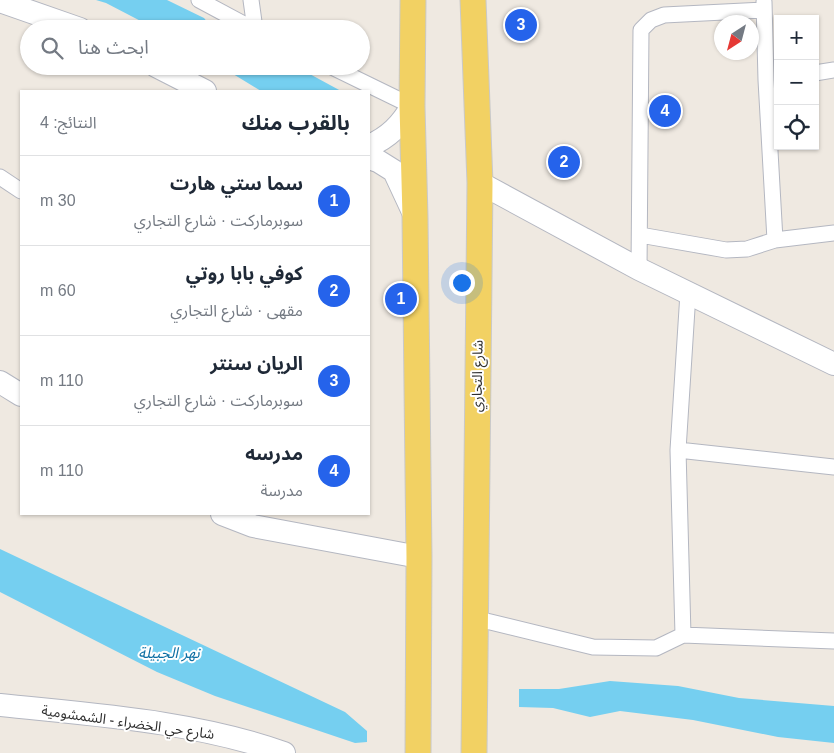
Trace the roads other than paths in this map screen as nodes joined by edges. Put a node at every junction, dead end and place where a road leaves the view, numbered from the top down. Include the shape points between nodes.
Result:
1 (199, 0) edge
2 (251, 0) edge
3 (413, 0) edge
4 (473, 0) edge
5 (0, 1) edge
6 (764, 5) edge
7 (54, 20) edge
8 (237, 20) edge
9 (253, 20) edge
10 (834, 70) edge
11 (819, 72) edge
12 (174, 75) edge
13 (348, 75) edge
14 (772, 80) edge
15 (203, 90) edge
16 (412, 106) junction
17 (370, 146) edge
18 (370, 158) edge
19 (0, 177) edge
20 (480, 184) junction
21 (20, 190) edge
22 (415, 217) junction
23 (834, 233) edge
24 (640, 234) junction
25 (775, 240) junction
26 (639, 269) junction
27 (688, 294) junction
28 (834, 364) edge
29 (0, 382) edge
30 (20, 394) edge
31 (678, 450) junction
32 (834, 467) edge
33 (225, 515) edge
34 (419, 557) junction
35 (474, 618) junction
36 (682, 635) junction
37 (834, 641) edge
38 (0, 705) edge
39 (284, 753) edge
40 (418, 753) edge
41 (474, 753) edge

1 - 8 street
2 - 9 street
3 - 16 main road
4 - 20 main road, شارع التجاري
5 - 7 street
6 - 14 street
6 - 24 street via 664,15 651,20 642,30
10 - 11 street
12 - 15 street
13 - 16 street
14 - 25 street
16 - 17 street via 393,132
16 - 22 main road
18 - 22 street via 394,171
19 - 21 street
20 - 26 street
20 - 35 main road, شارع التجاري
22 - 34 main road
23 - 25 street
24 - 25 street via 726,250 747,249
24 - 26 street
26 - 27 street
27 - 28 street
27 - 31 street
29 - 30 street
31 - 32 street
31 - 36 street
33 - 34 street via 253,526
34 - 40 main road
35 - 36 street via 593,647 656,648
35 - 41 main road, شارع التجاري
36 - 37 street
38 - 39 street, شارع حي الخضراء - الشمشومية via 180,726 252,741

